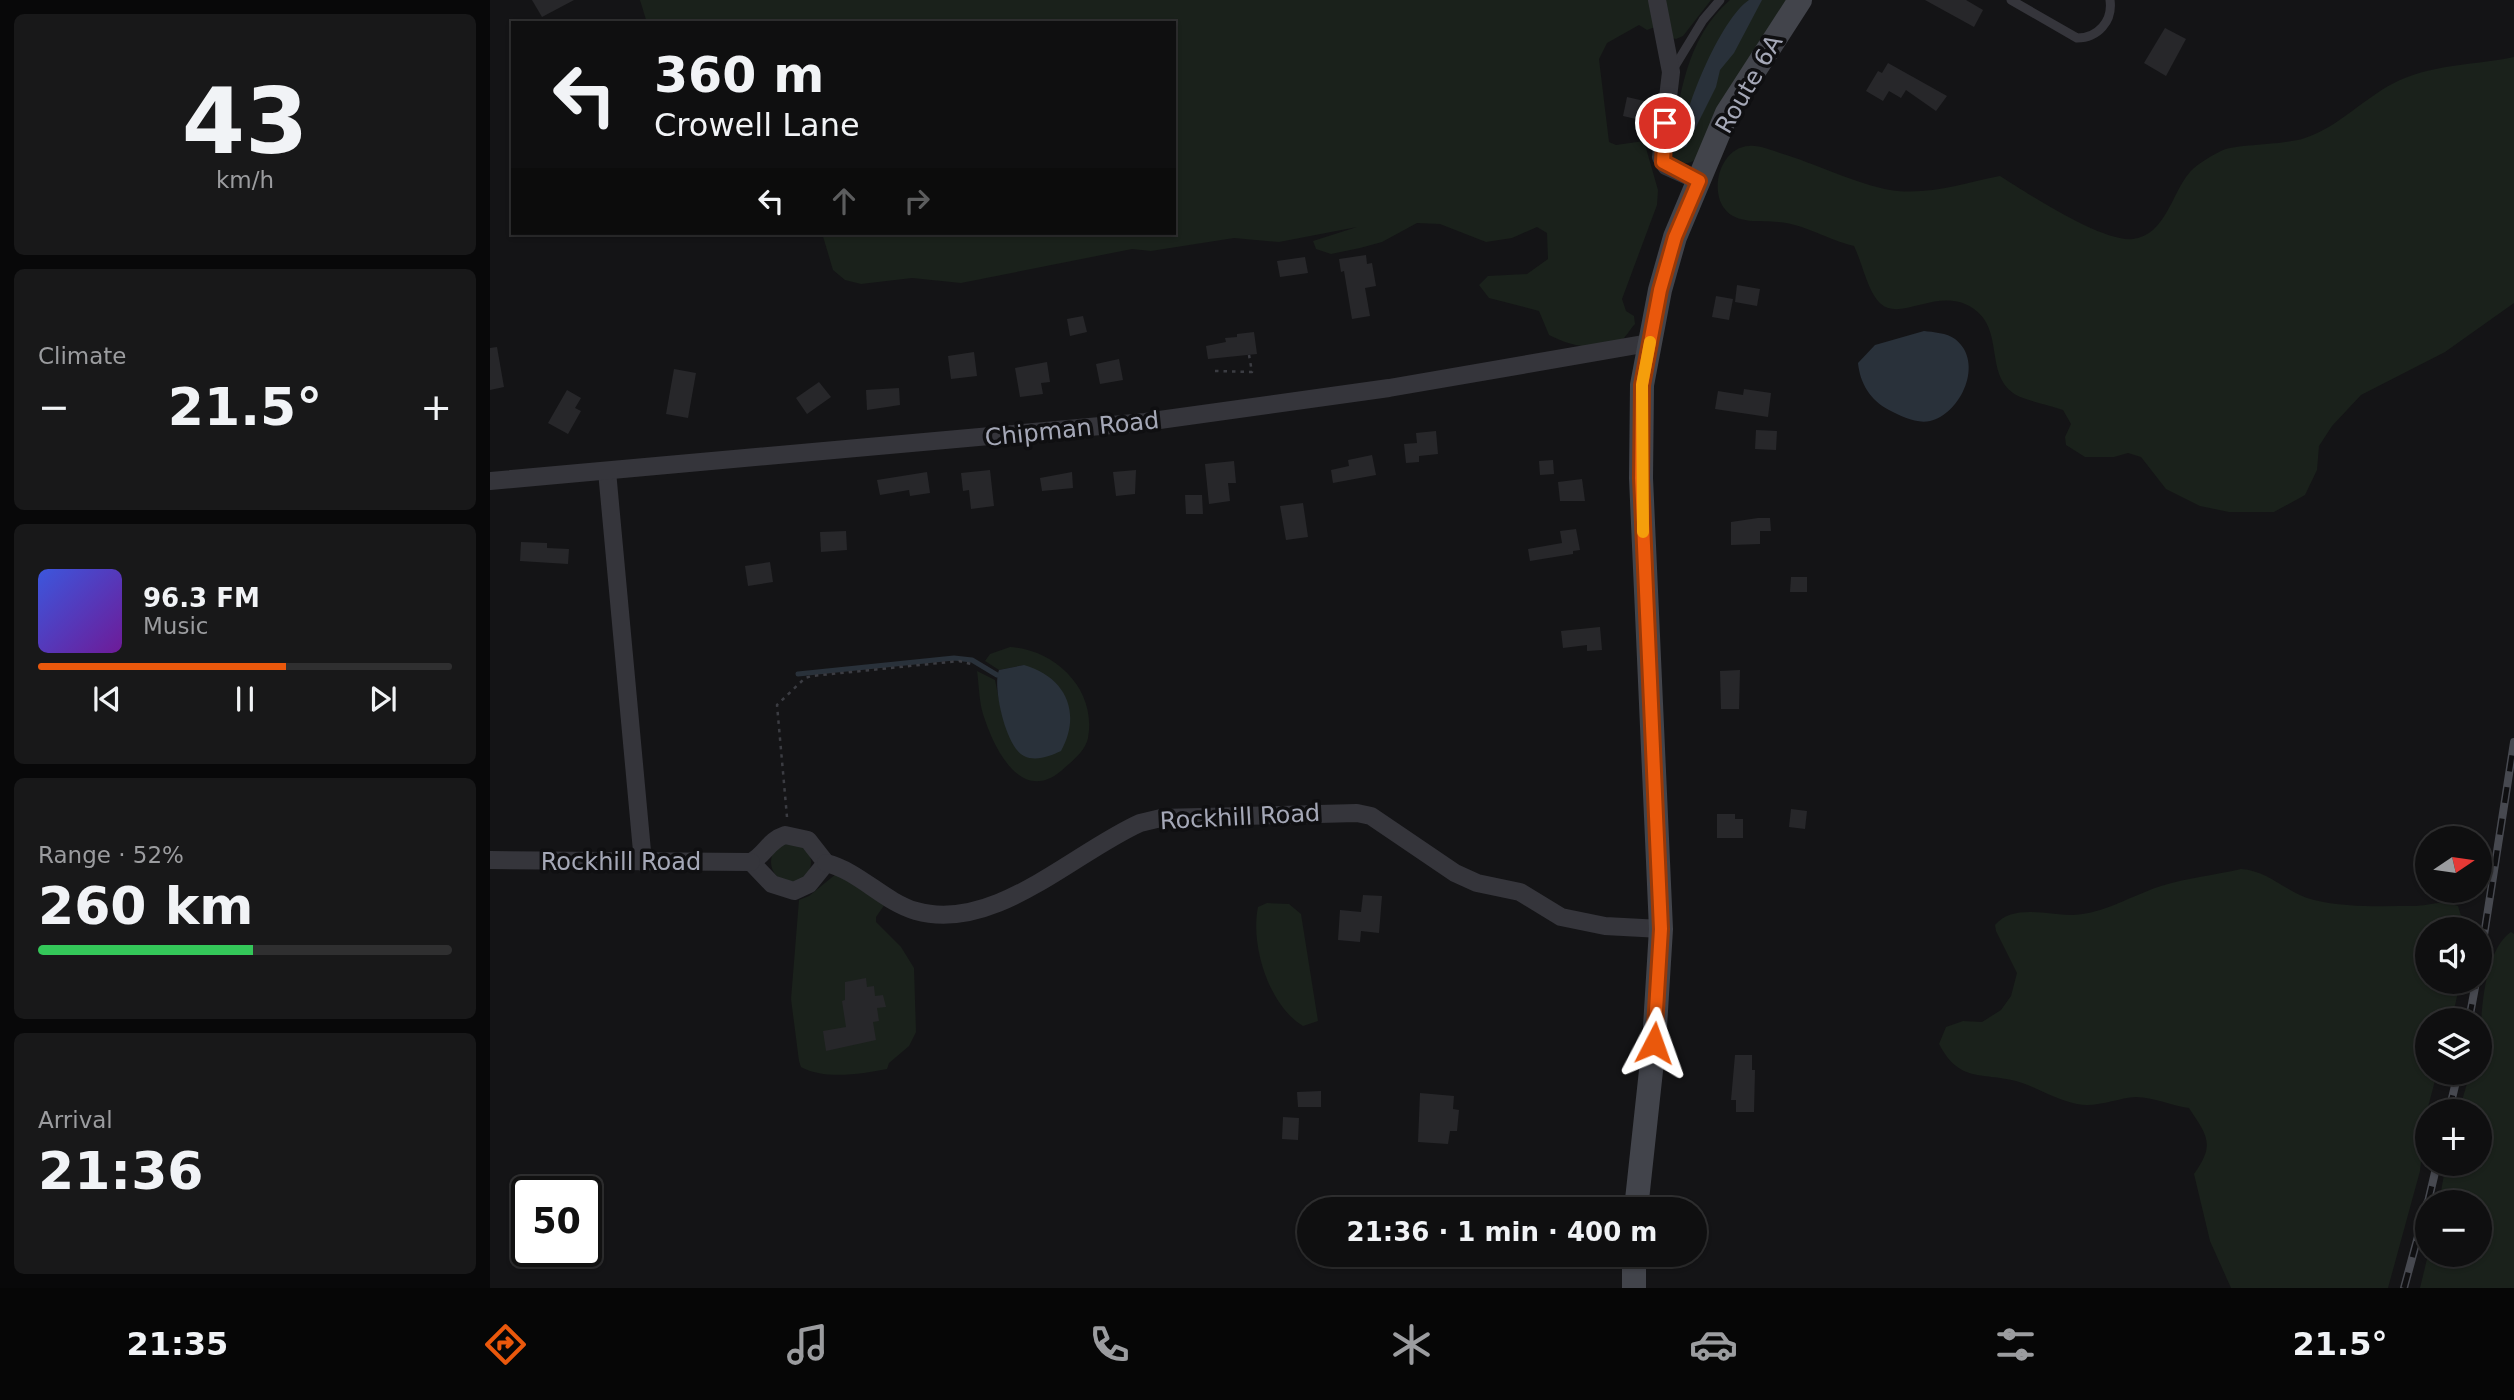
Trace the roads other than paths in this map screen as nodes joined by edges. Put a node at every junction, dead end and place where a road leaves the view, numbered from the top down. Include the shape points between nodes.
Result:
1 (1657, 0) edge
2 (1720, 0) edge
3 (1800, 0) edge
4 (2011, 0) edge
5 (2110, 0) edge
6 (1671, 72) junction
7 (1699, 181) junction
8 (1649, 343) junction
9 (607, 471) junction
10 (490, 481) edge
11 (490, 860) edge
12 (643, 862) junction
13 (751, 862) junction
14 (826, 863) junction
15 (1661, 929) junction
16 (1637, 1197) edge
17 (1634, 1267) edge
18 (1634, 1288) edge

1 - 6 street
2 - 6 lane
3 - 7 main road, Route 6A via 1727,113
4 - 5 lane via 2077,38 2094,36 2104,27
6 - 7 street via 1661,157 1667,166
7 - 8 main road, Route 6A via 1675,237
8 - 9 street, Chipman Road via 1389,388 1145,422
8 - 15 main road, Route 6A via 1642,385 1641,478
9 - 10 street, Chipman Road
9 - 12 street
11 - 12 street, Rockhill Road
12 - 13 street, Rockhill Road
13 - 14 street via 772,884 794,891 809,884
13 - 14 street, Rockhill Road via 788,834 808,840
14 - 15 street, Rockhill Road via 841,867 914,911 957,916 1004,901 1140,822 1357,813 1371,816 1455,873 1520,892 1561,917 1605,926
15 - 16 main road, Route 6A
17 - 18 main road

